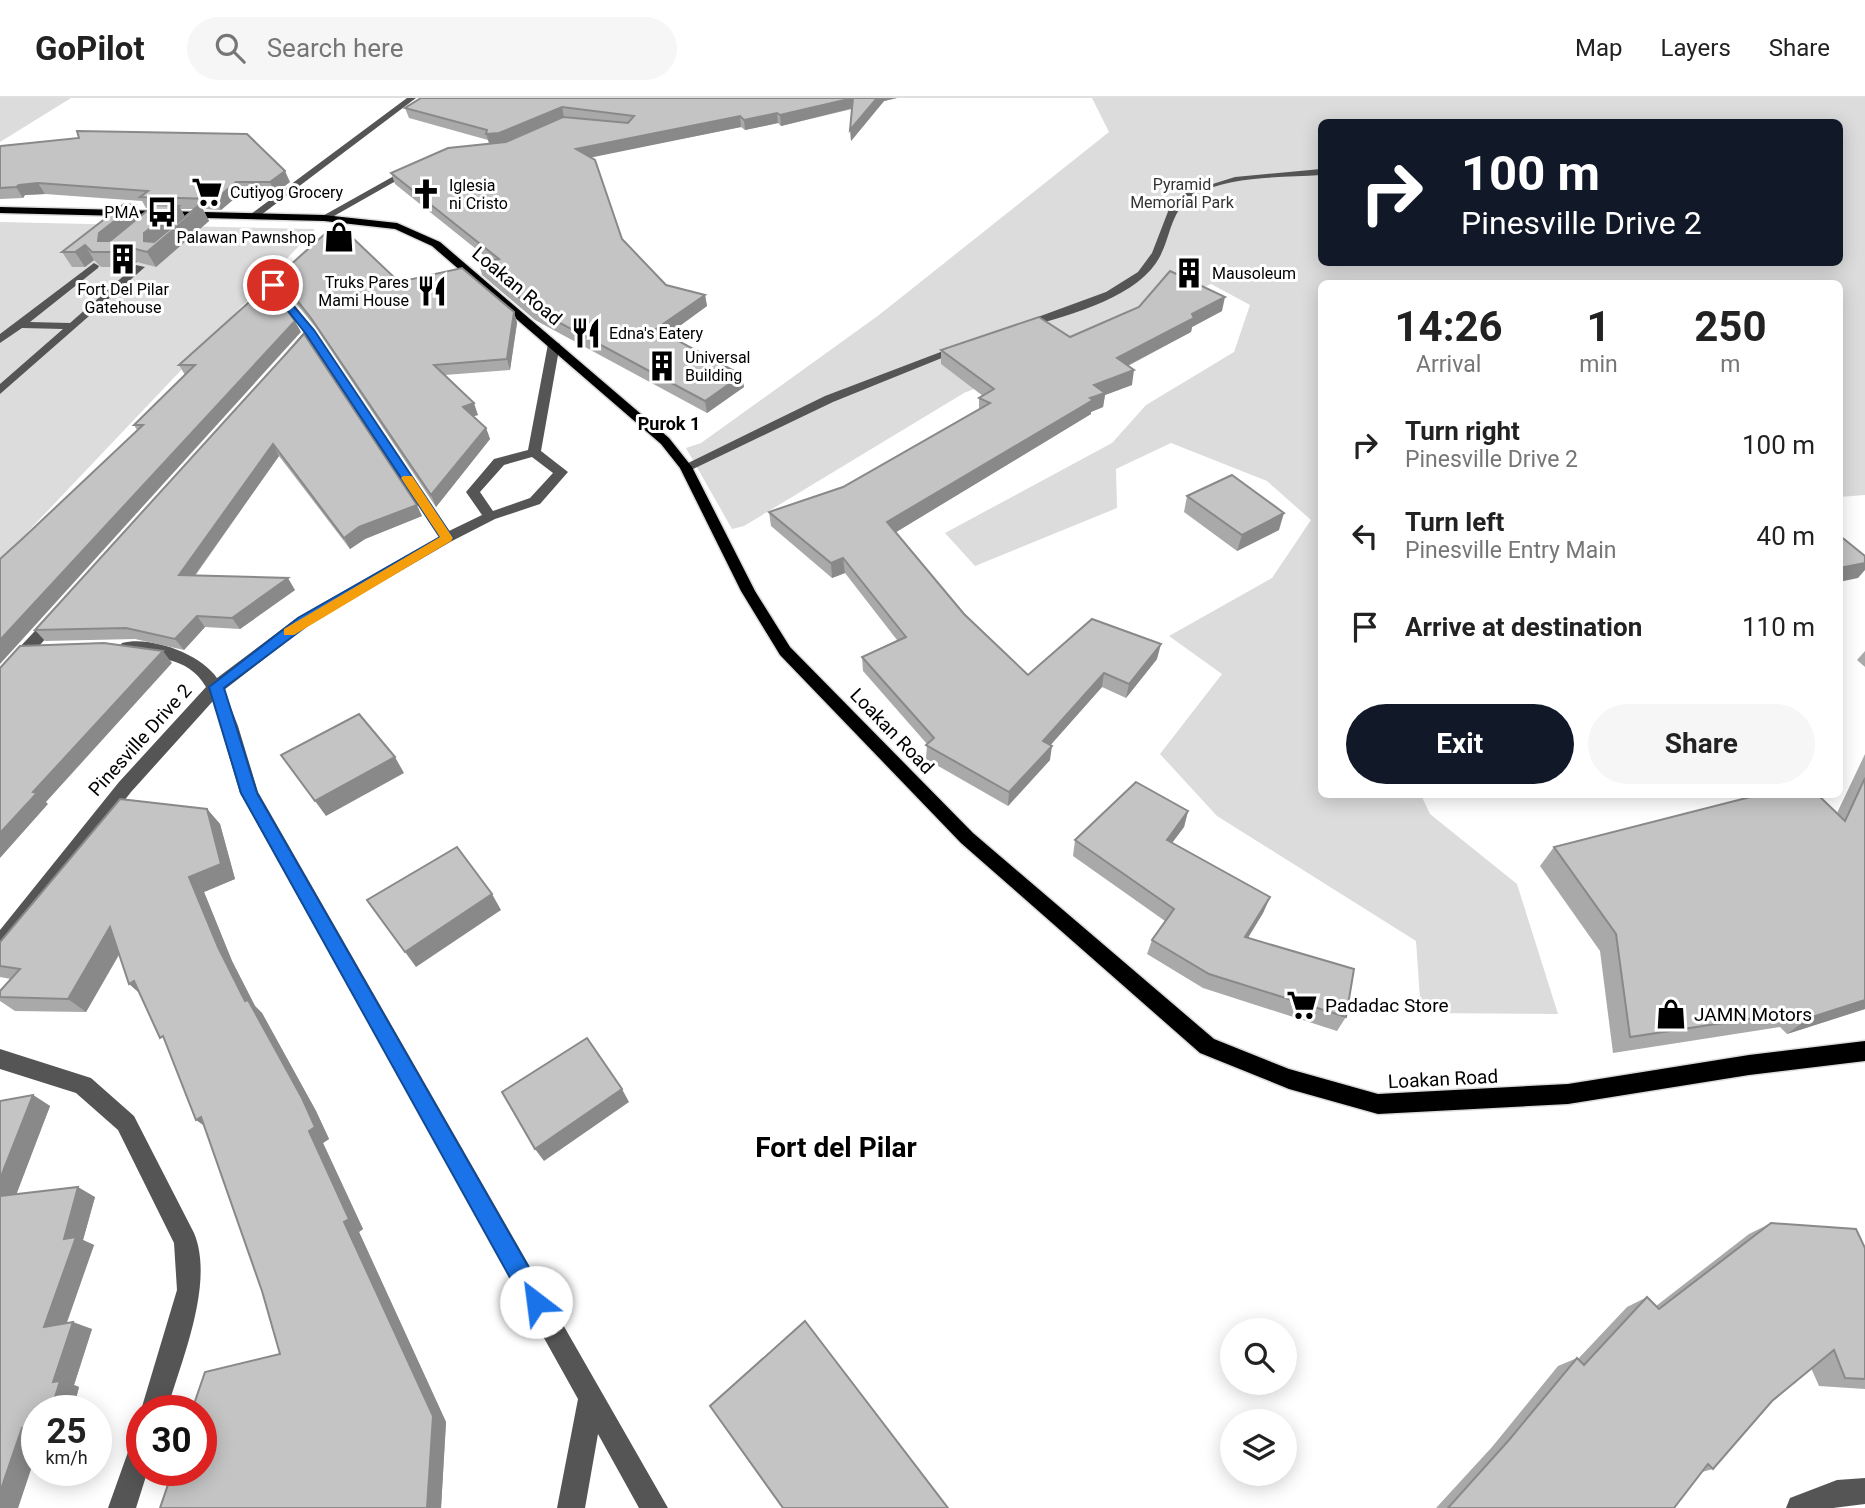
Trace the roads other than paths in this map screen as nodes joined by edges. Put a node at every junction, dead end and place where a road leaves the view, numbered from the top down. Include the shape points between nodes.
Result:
1 (412, 98) edge
2 (426, 163) edge
3 (1318, 172) edge
4 (0, 210) edge
5 (162, 212) junction
6 (204, 214) junction
7 (254, 216) junction
8 (324, 218) junction
9 (143, 228) edge
10 (186, 229) edge
11 (94, 267) edge
12 (140, 267) edge
13 (273, 285) dead end
14 (20, 325) junction
15 (71, 326) junction
16 (310, 332) junction
17 (1001, 332) edge
18 (0, 340) edge
19 (978, 341) edge
20 (554, 344) junction
21 (283, 363) edge
22 (0, 390) edge
23 (534, 452) junction
24 (686, 467) junction
25 (490, 516) junction
26 (447, 538) junction
27 (63, 609) edge
28 (114, 646) edge
29 (51, 649) edge
30 (26, 650) junction
31 (0, 678) edge
32 (216, 687) junction
33 (0, 944) edge
34 (1865, 1051) edge
35 (0, 1059) edge
36 (159, 1395) edge
37 (591, 1399) junction
38 (129, 1486) edge
39 (1865, 1491) edge
40 (122, 1508) edge
41 (571, 1508) edge
42 (654, 1508) edge
43 (1800, 1508) edge

1 - 7 street
2 - 8 street
3 - 17 street via 1228,182 1191,193 1171,209 1152,262 1130,282 1076,307
4 - 5 main road, Loakan Road
5 - 6 main road, Loakan Road
5 - 9 street
6 - 7 main road, Loakan Road
6 - 10 street
7 - 8 main road, Loakan Road
8 - 20 main road, Loakan Road via 397,226 436,244
11 - 14 street
12 - 15 street
13 - 16 street
14 - 15 street
14 - 18 street
15 - 22 street
16 - 21 street
16 - 26 street
19 - 24 street via 829,399
20 - 23 street
20 - 24 main road, Loakan Road via 665,441
23 - 25 street via 499,462 474,492
23 - 25 street, Pinesville Drive 2 via 561,472 535,501
24 - 34 main road, Loakan Road via 748,591 785,651 967,838 1207,1046 1289,1079 1378,1104 1568,1094
25 - 26 street, Pinesville Drive 2
26 - 32 street, Pinesville Drive 2 via 303,621
27 - 30 street
28 - 32 street via 161,650 199,666
29 - 30 street
30 - 31 street
32 - 33 street, Pinesville Drive 2 via 125,787
32 - 37 street via 249,793
35 - 36 street via 83,1085 126,1124 186,1241 189,1290
37 - 41 street
37 - 42 street
38 - 40 street
39 - 43 street via 1837,1493

